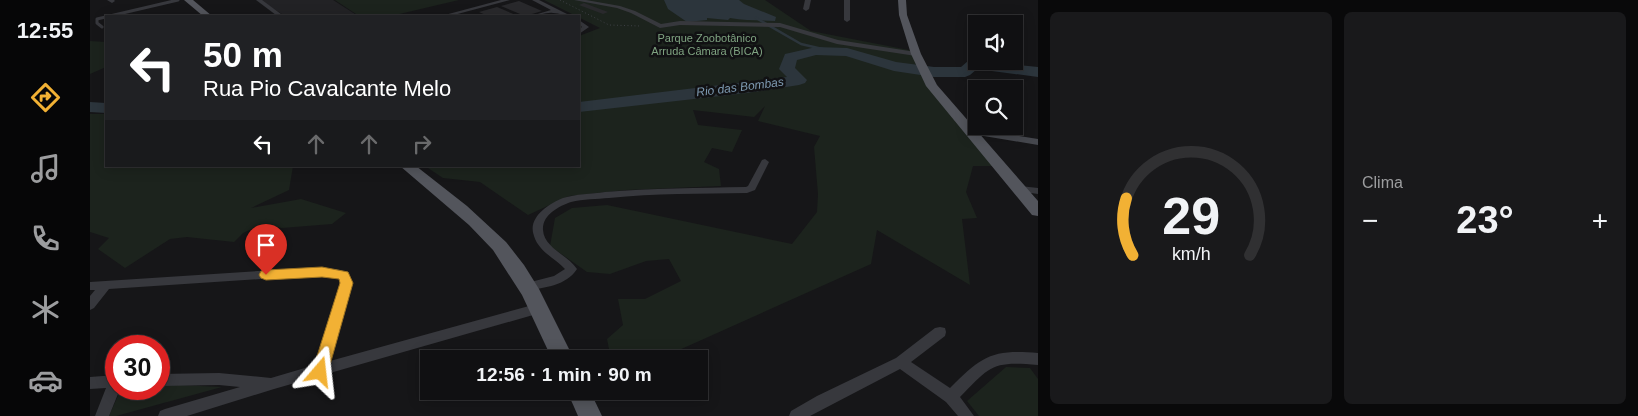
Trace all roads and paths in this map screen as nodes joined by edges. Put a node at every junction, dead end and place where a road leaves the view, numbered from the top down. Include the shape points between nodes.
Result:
1 (178, 0) edge
2 (188, 0) edge
3 (259, 0) edge
4 (507, 0) edge
5 (535, 0) edge
6 (560, 0) edge
7 (578, 0) edge
8 (808, 0) edge
9 (847, 0) edge
10 (902, 0) edge
11 (806, 9) dead end
12 (558, 12) junction
13 (114, 15) edge
14 (207, 15) edge
15 (280, 15) edge
16 (448, 15) edge
17 (537, 15) edge
18 (566, 15) edge
19 (105, 17) edge
20 (847, 20) dead end
21 (580, 23) edge
22 (660, 26) junction
23 (102, 27) dead end
24 (580, 31) edge
25 (917, 58) junction
26 (968, 129) edge
27 (973, 135) edge
28 (995, 135) edge
29 (1038, 142) edge
30 (765, 162) dead end
31 (408, 167) edge
32 (1020, 189) junction
33 (1038, 191) edge
34 (1038, 211) edge
35 (90, 286) edge
36 (105, 286) junction
37 (527, 287) junction
38 (90, 305) edge
39 (540, 308) junction
40 (940, 332) dead end
41 (559, 350) edge
42 (1038, 359) edge
43 (901, 362) junction
44 (320, 372) junction
45 (170, 380) edge
46 (105, 382) edge
47 (90, 383) edge
48 (274, 383) junction
49 (951, 397) junction
50 (108, 400) edge
51 (582, 400) edge
52 (102, 416) edge
53 (165, 416) edge
54 (590, 416) edge
55 (796, 416) edge
56 (968, 416) edge

1 - 13 lane
2 - 14 main road
3 - 15 street
4 - 16 street
5 - 12 street
6 - 22 path via 609,25
7 - 22 street via 625,9
8 - 11 street
9 - 20 street
10 - 25 main road via 903,15
12 - 17 street
12 - 18 street
19 - 23 lane via 97,19
21 - 24 street via 586,27
22 - 25 street via 680,23 773,24 837,42
25 - 26 main road via 932,86
27 - 32 main road
28 - 29 street
30 - 37 street via 752,188 747,190 628,192 566,200 550,208 540,219 539,238 571,269 563,278
31 - 37 main road via 492,239 509,258
32 - 33 street
32 - 34 main road
35 - 36 street
36 - 38 street
36 - 44 street via 306,272 344,275 346,283
37 - 39 main road
39 - 41 main road
39 - 44 street
40 - 43 street
42 - 49 street via 994,358 984,363
43 - 49 street
43 - 55 street
44 - 48 street
45 - 48 street
46 - 47 street
48 - 53 street
49 - 56 street
50 - 52 street
51 - 54 main road

